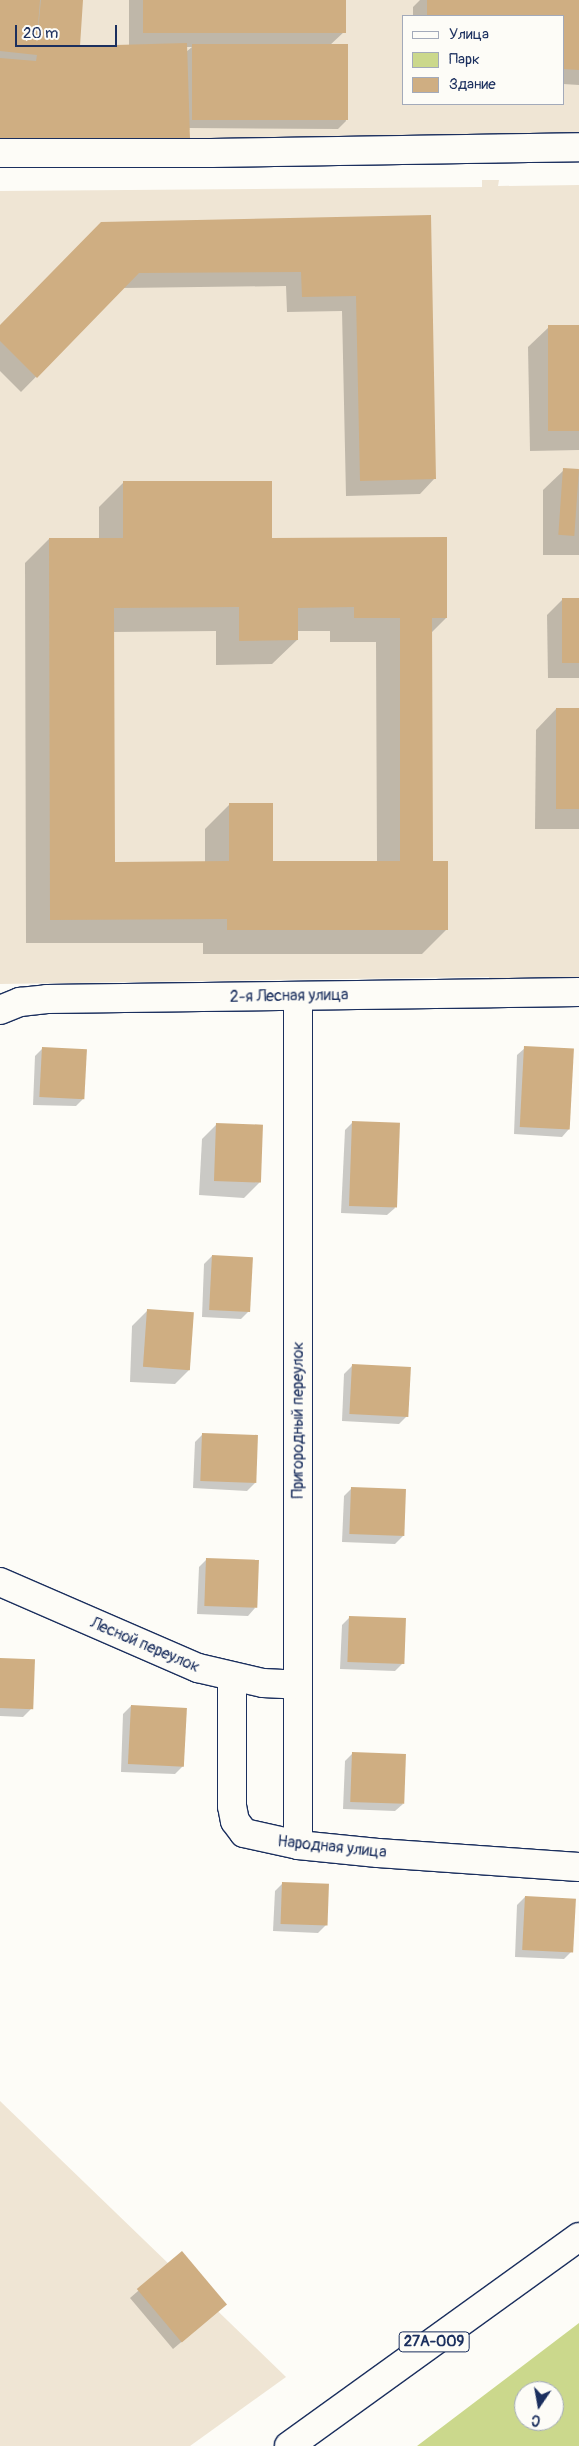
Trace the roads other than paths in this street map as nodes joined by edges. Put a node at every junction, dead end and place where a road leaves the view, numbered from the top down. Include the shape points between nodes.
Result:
1 (579, 147) edge
2 (0, 153) edge
3 (579, 992) edge
4 (298, 996) junction
5 (0, 1010) edge
6 (0, 1582) edge
7 (232, 1677) junction
8 (298, 1685) junction
9 (298, 1845) junction
10 (579, 1867) edge
11 (579, 2237) edge
12 (290, 2446) edge

1 - 2 street via 211,154
3 - 4 street, 2-я Лесная улица
4 - 5 street, 2-я Лесная улица via 47,999 20,1002
4 - 8 street, Пригородный переулок
6 - 7 street, Лесной переулок via 163,1655
7 - 8 street, Лесной переулок
7 - 9 street, Народная улица via 232,1806 235,1822 244,1833
8 - 9 street, Пригородный переулок
9 - 10 street, Народная улица via 480,1862
11 - 12 street, 27А-009

